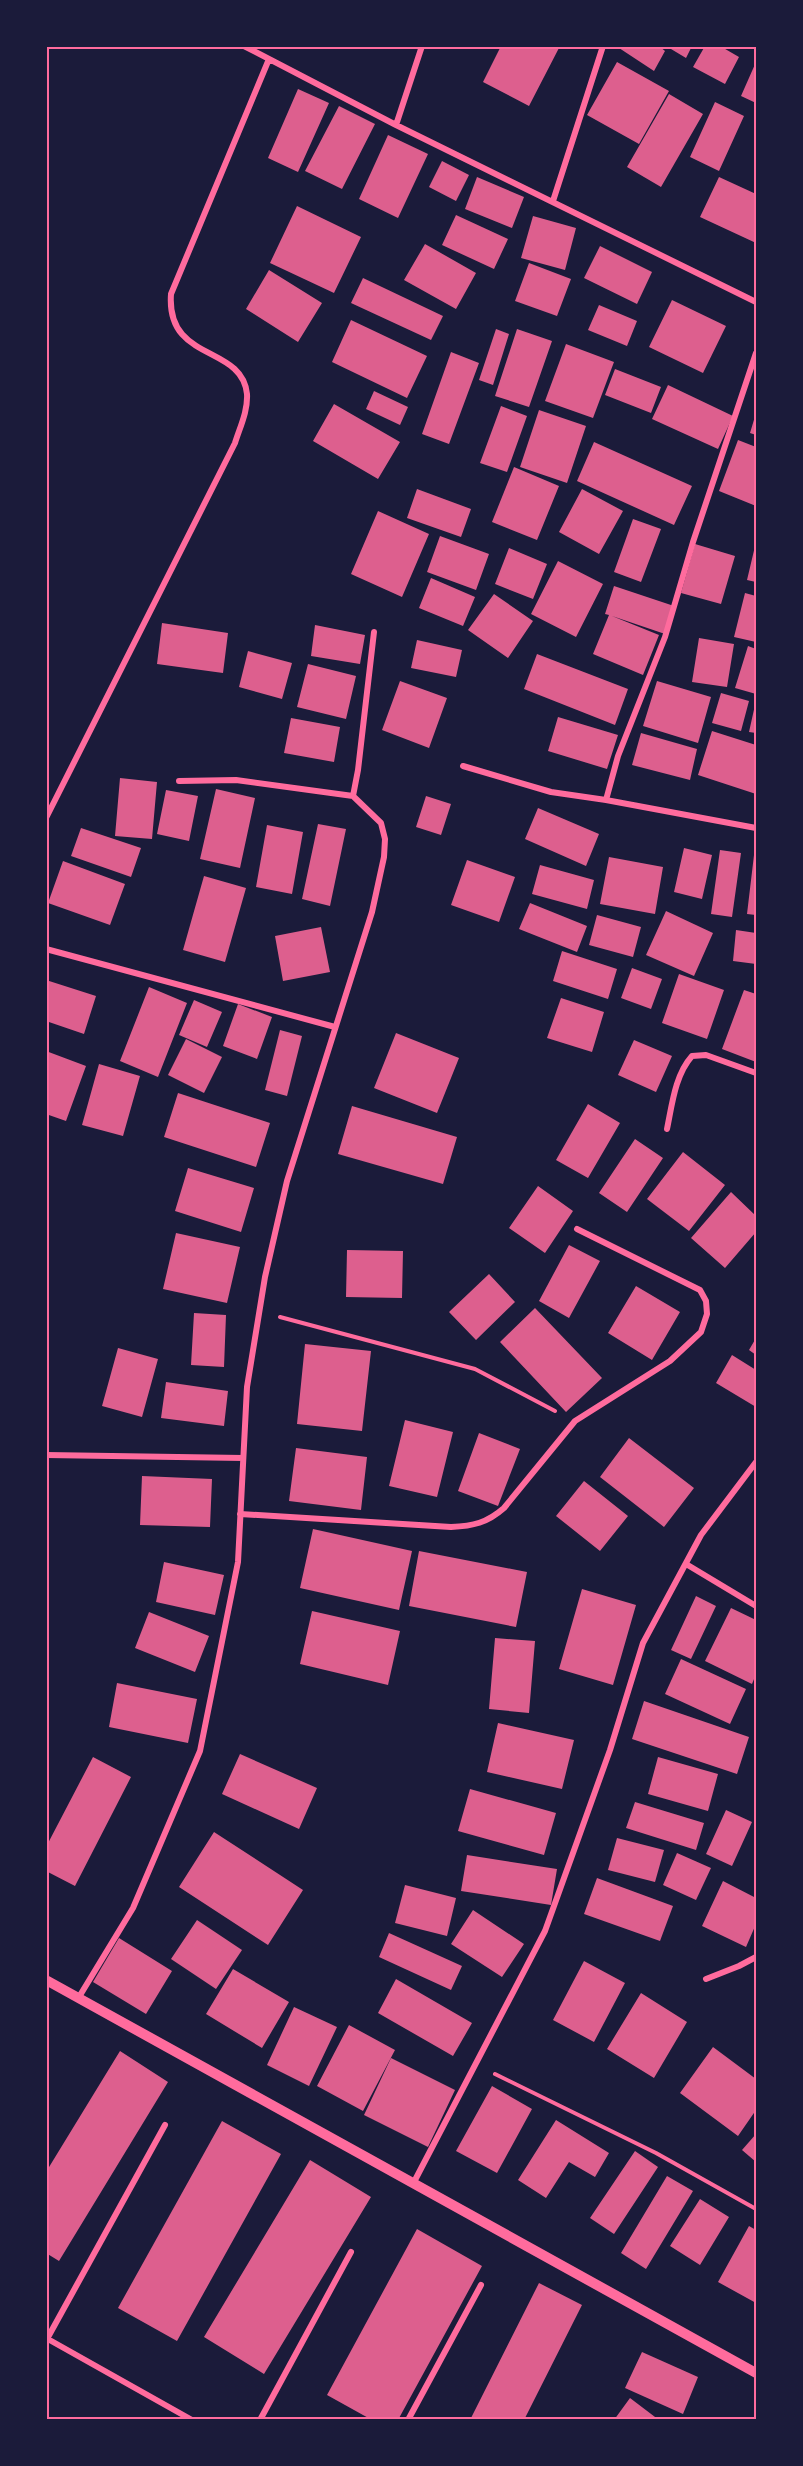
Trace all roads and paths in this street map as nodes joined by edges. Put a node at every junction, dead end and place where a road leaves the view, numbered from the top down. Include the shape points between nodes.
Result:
1 (244, 46) edge
2 (422, 46) edge
3 (603, 46) edge
4 (269, 59) junction
5 (396, 125) junction
6 (552, 201) junction
7 (756, 303) edge
8 (756, 353) edge
9 (374, 632) dead end
10 (463, 766) dead end
11 (179, 781) dead end
12 (353, 796) junction
13 (606, 800) junction
14 (46, 818) edge
15 (756, 828) edge
16 (46, 949) edge
17 (335, 1026) junction
18 (756, 1073) edge
19 (667, 1129) dead end
20 (577, 1229) dead end
21 (260, 1312) junction
22 (575, 1421) junction
23 (46, 1455) edge
24 (243, 1458) junction
25 (756, 1462) edge
26 (240, 1514) junction
27 (686, 1564) junction
28 (756, 1606) edge
29 (756, 1957) edge
30 (706, 1978) dead end
31 (46, 1980) edge
32 (79, 1997) junction
33 (476, 2064) junction
34 (165, 2125) dead end
35 (414, 2182) junction
36 (756, 2209) edge
37 (351, 2252) dead end
38 (481, 2285) dead end
39 (47, 2338) edge
40 (756, 2373) edge
41 (192, 2420) edge
42 (260, 2420) edge
43 (408, 2420) edge

1 - 4 street
2 - 5 street
3 - 6 street
4 - 5 street
4 - 14 street via 171,294 171,318 183,337 238,371 247,394 246,411 235,443
5 - 6 street
6 - 7 street
8 - 13 street via 665,637 618,756
9 - 12 street
10 - 13 street via 551,792
11 - 12 street via 236,780
12 - 17 street via 381,823 385,839 372,912
13 - 15 street
16 - 17 street
17 - 21 street via 287,1181
18 - 19 street via 706,1055 692,1056 678,1081
20 - 22 street via 700,1290 708,1314 701,1332 670,1361
21 - 22 path via 475,1369
21 - 24 street via 247,1387
22 - 26 street via 504,1508 474,1526
23 - 24 street
24 - 26 street
25 - 27 street via 701,1535
26 - 32 street via 238,1562 200,1750 134,1908
27 - 28 street
27 - 33 street via 643,1644 610,1750 545,1931
29 - 30 street
31 - 32 street
32 - 35 street
33 - 35 street
33 - 36 path via 656,2153
34 - 39 street
35 - 40 street
37 - 42 street
38 - 43 street
39 - 41 street

